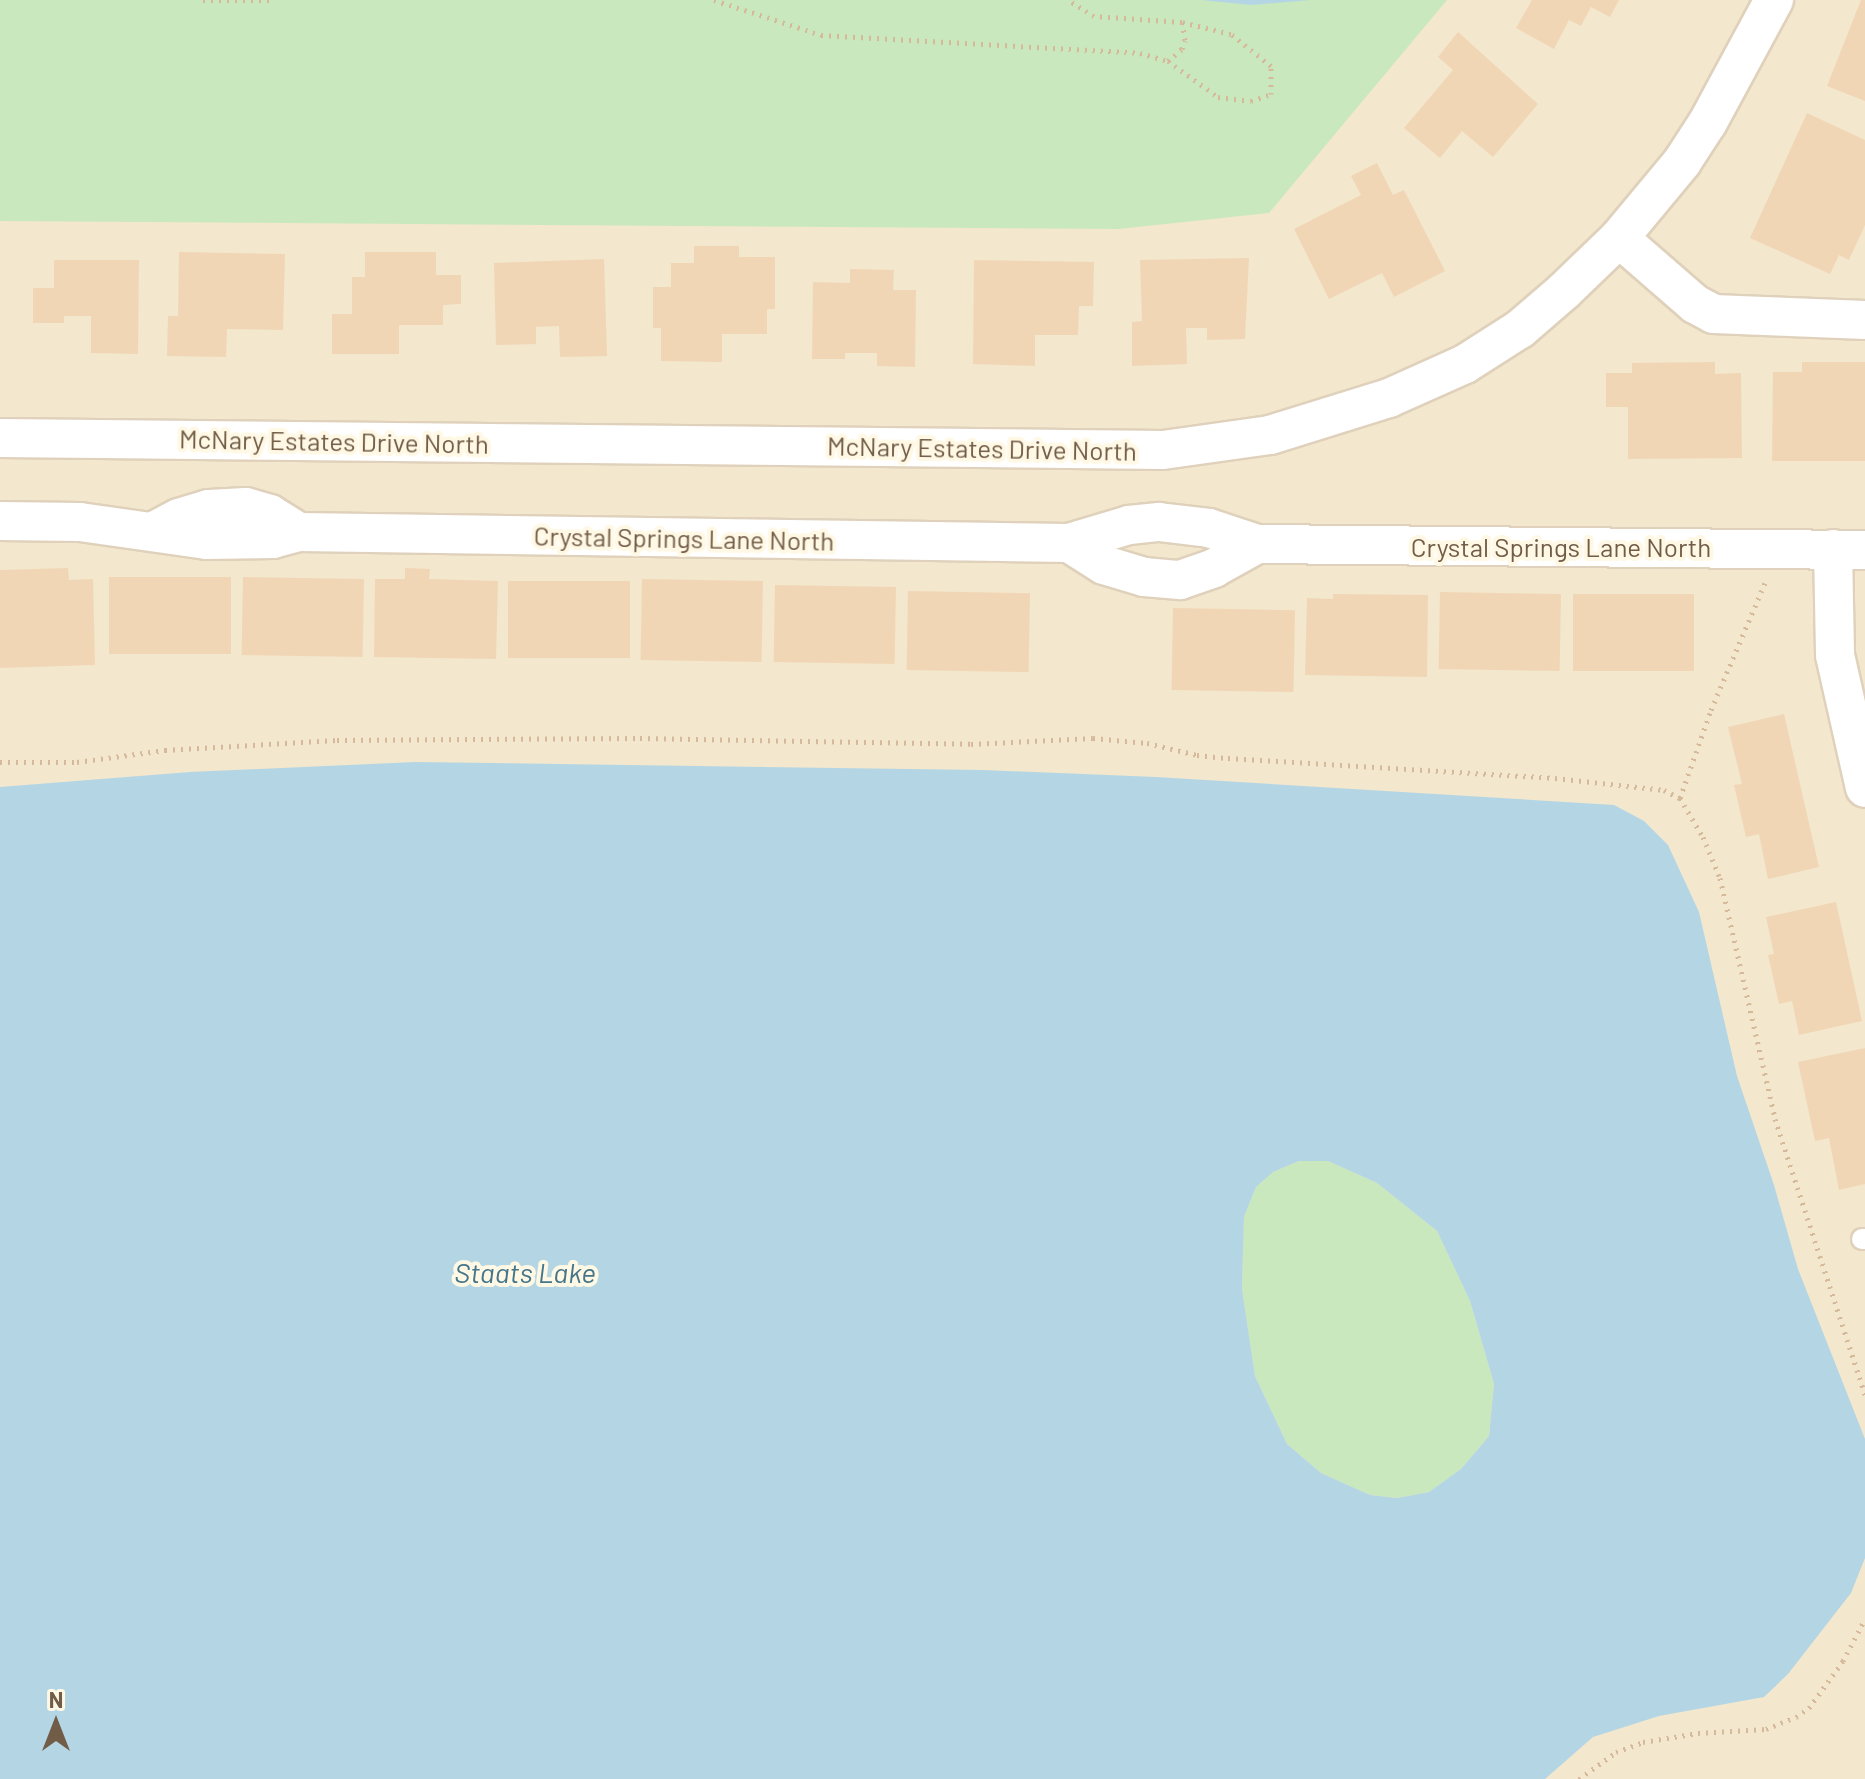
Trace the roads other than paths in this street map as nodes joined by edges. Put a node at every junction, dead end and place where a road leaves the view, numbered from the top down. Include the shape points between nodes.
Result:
1 (1774, 0) edge
2 (1619, 238) junction
3 (1865, 320) edge
4 (0, 438) edge
5 (0, 521) edge
6 (1069, 543) junction
7 (1257, 544) junction
8 (1849, 549) edge
9 (1865, 788) edge

1 - 2 street, McNary Estates Drive North via 1682,162
2 - 3 street via 1695,304 1714,314
2 - 4 street, McNary Estates Drive North via 1520,329 1465,364 1322,420 1218,444 1105,450
5 - 6 street, Crystal Springs Lane North via 80,522 207,540 273,539 299,532
6 - 7 street, Crystal Springs Lane North via 1159,522 1209,528
6 - 7 street, Crystal Springs Lane North via 1104,565 1144,577 1180,580
7 - 8 street, Crystal Springs Lane North
8 - 9 street via 1835,655

